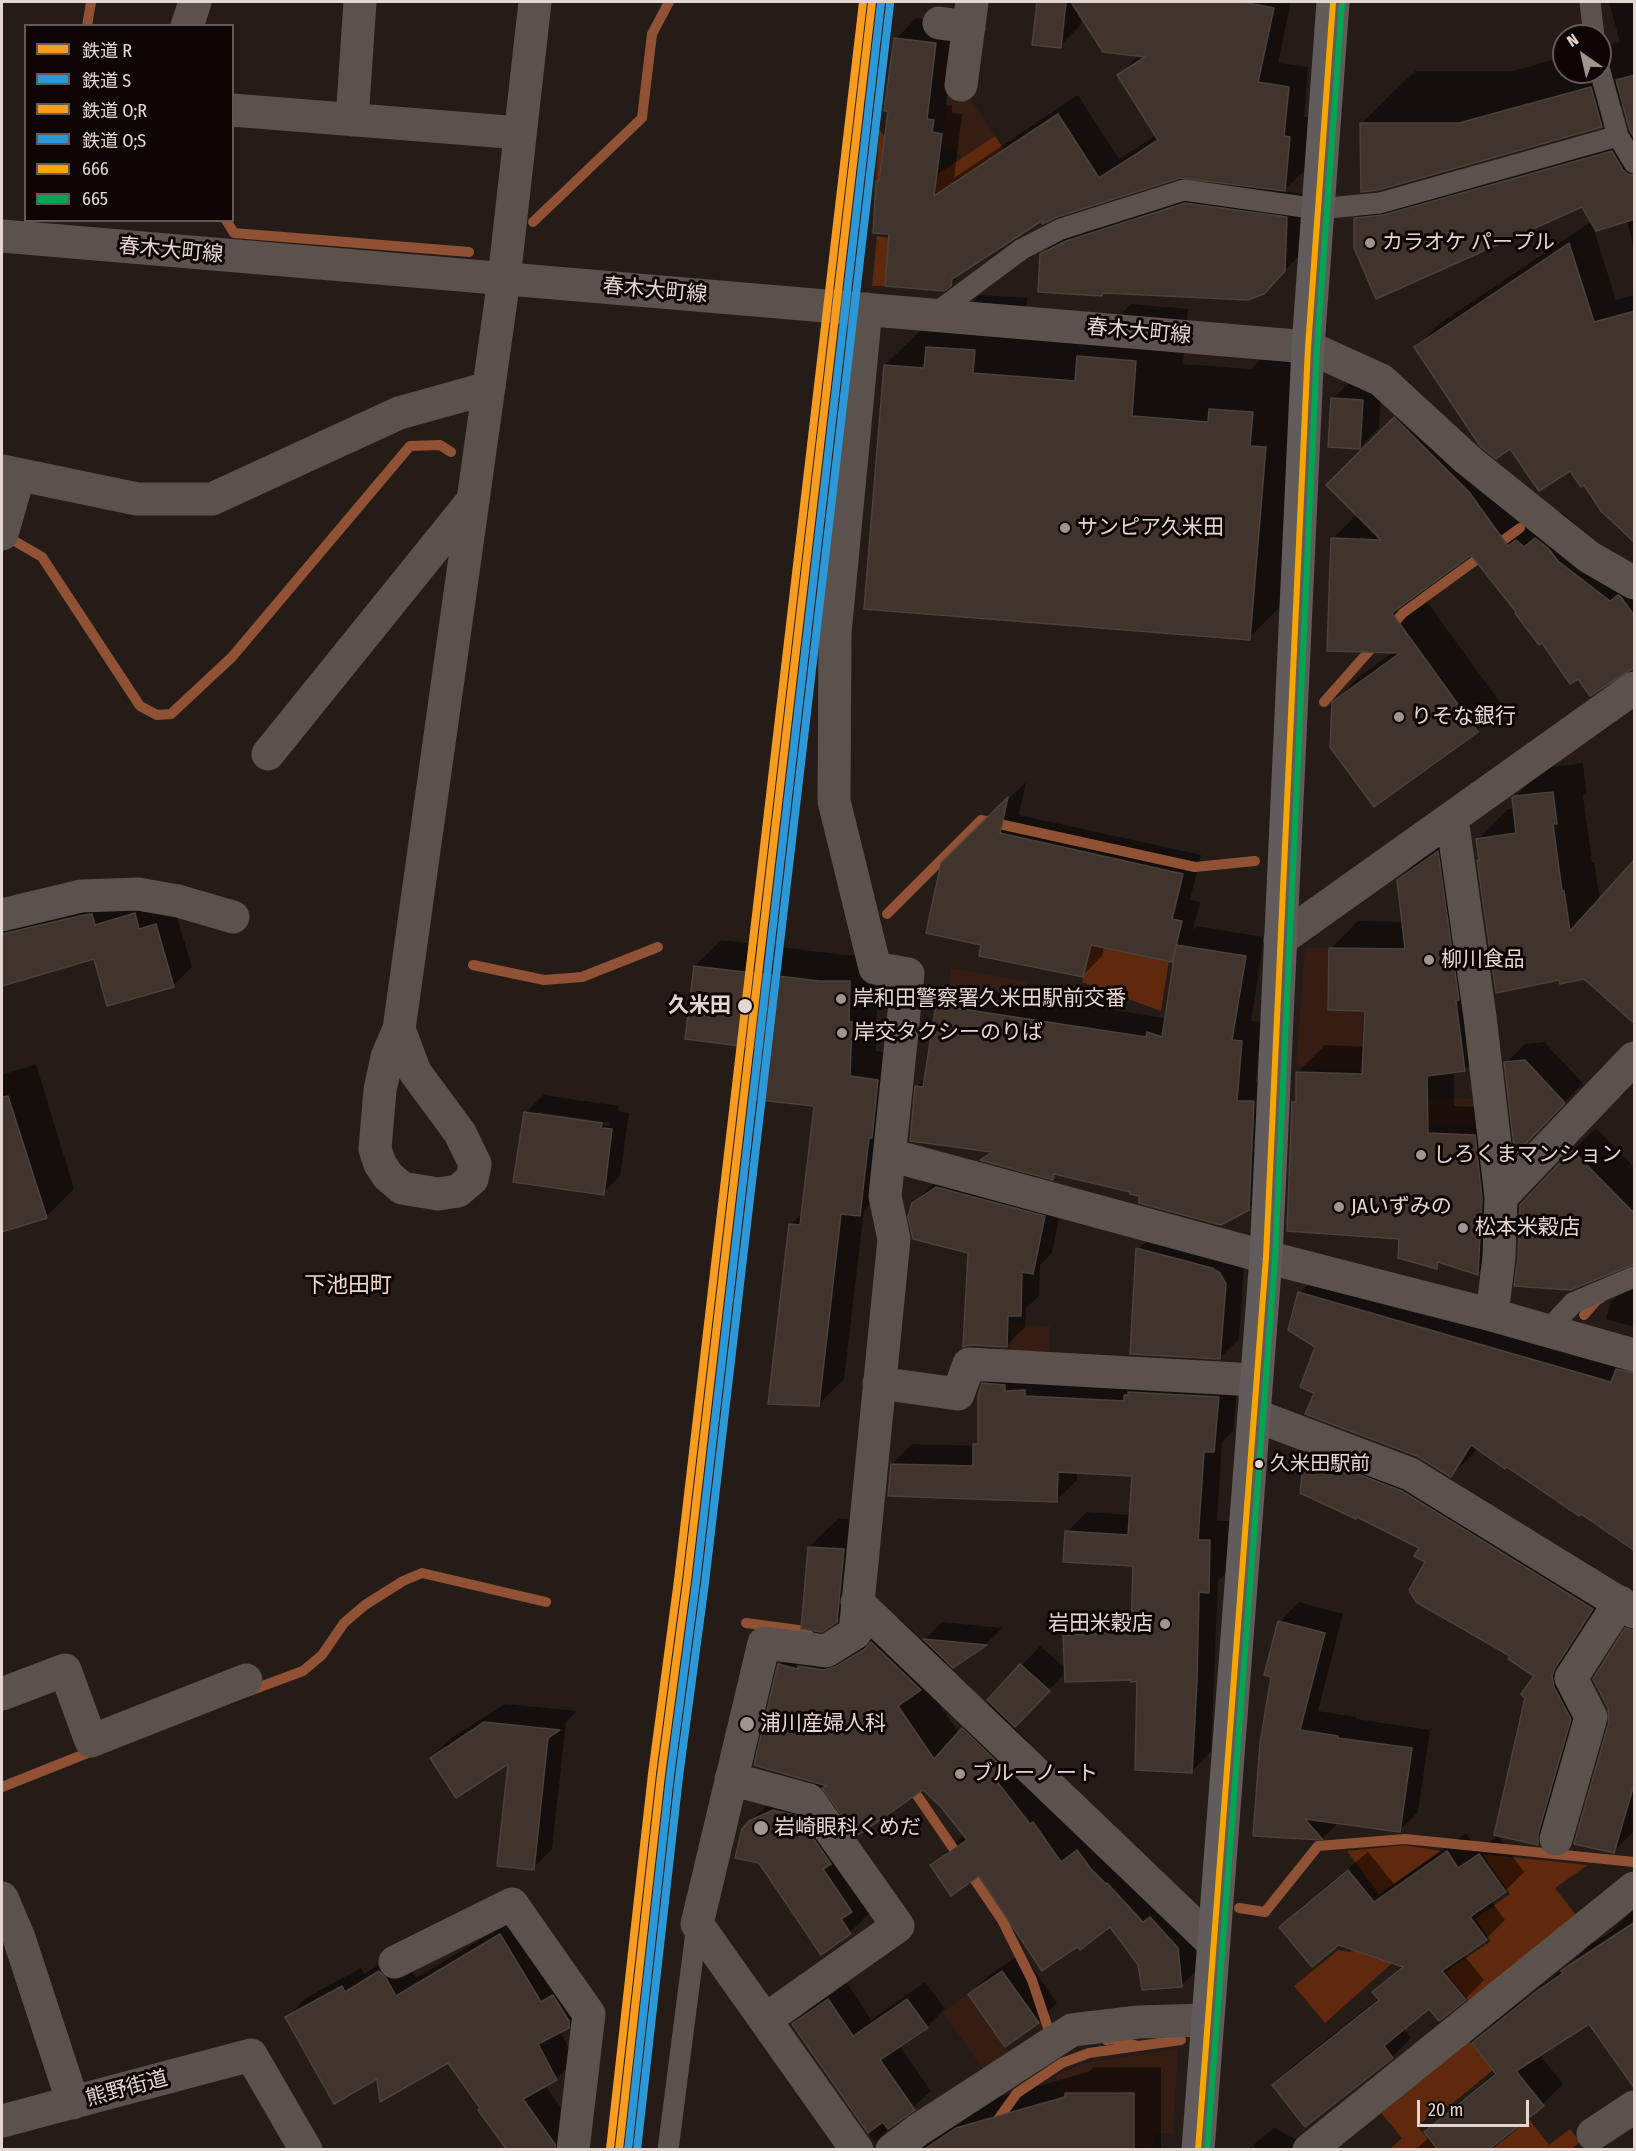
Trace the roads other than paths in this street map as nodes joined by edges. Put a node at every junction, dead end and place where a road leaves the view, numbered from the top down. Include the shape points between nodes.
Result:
1 (195, 2) edge
2 (360, 2) edge
3 (535, 2) edge
4 (1333, 2) edge
5 (1590, 2) edge
6 (960, 17) edge
7 (188, 24) edge
8 (1593, 24) edge
9 (1604, 84) edge
10 (961, 85) dead end
11 (234, 110) edge
12 (352, 120) junction
13 (520, 133) junction
14 (1618, 136) junction
15 (1635, 163) edge
16 (1318, 209) junction
17 (2, 236) edge
18 (504, 279) junction
19 (866, 309) junction
20 (933, 315) junction
21 (1308, 346) junction
22 (489, 387) junction
23 (10, 473) edge
24 (473, 500) junction
25 (2, 534) edge
26 (1635, 583) edge
27 (1635, 687) edge
28 (268, 754) dead end
29 (1452, 818) junction
30 (2, 915) edge
31 (233, 917) dead end
32 (1280, 940) junction
33 (399, 1029) junction
34 (1635, 1058) edge
35 (433, 1096) junction
36 (378, 1111) junction
37 (890, 1155) junction
38 (1501, 1197) junction
39 (1266, 1257) junction
40 (1635, 1277) edge
41 (1491, 1315) junction
42 (1548, 1330) junction
43 (1635, 1354) edge
44 (1256, 1380) junction
45 (879, 1383) junction
46 (1254, 1415) junction
47 (857, 1602) junction
48 (1627, 1607) edge
49 (246, 1680) dead end
50 (2, 1694) edge
51 (731, 1779) junction
52 (1556, 1839) dead end
53 (1635, 1888) edge
54 (2, 1898) edge
55 (697, 1923) junction
56 (1213, 1943) junction
57 (395, 1962) dead end
58 (765, 2020) junction
59 (1207, 2020) junction
60 (74, 2103) junction
61 (1635, 2107) edge
62 (2, 2121) edge
63 (1593, 2134) dead end
64 (1318, 2147) edge
65 (306, 2150) edge
66 (573, 2150) edge
67 (668, 2150) edge
68 (857, 2150) edge
69 (892, 2150) edge
70 (1198, 2150) edge

1 - 7 street
2 - 12 street
3 - 13 street
4 - 16 main road
5 - 8 lane
6 - 10 street
9 - 14 lane
11 - 12 street
12 - 13 street
13 - 18 street
14 - 15 lane
14 - 16 lane via 1380,203
16 - 20 lane via 1184,190 1061,229 1022,249
16 - 21 main road
17 - 18 street, 春木大町線
18 - 19 street, 春木大町線
18 - 22 street
19 - 20 street, 春木大町線
19 - 37 street via 835,633 834,801 875,968 908,974
20 - 21 street, 春木大町線
21 - 26 street via 1381,380 1468,460 1589,556
21 - 32 main road
22 - 23 street via 399,413 212,499 137,499
22 - 24 street
23 - 25 street
24 - 28 street
24 - 33 street
27 - 29 street
29 - 32 street
29 - 38 street
30 - 31 street via 81,896 138,894
32 - 39 main road
33 - 35 street via 415,1072
33 - 36 street via 387,1057
34 - 38 street
35 - 36 street via 416,1092 392,1098
35 - 36 street via 460,1133 475,1164 472,1179 458,1191 438,1194 402,1188 388,1176 375,1149
37 - 39 street
37 - 45 street via 885,1196 894,1239
38 - 41 street via 1499,1257
39 - 41 street
39 - 44 main road
40 - 42 lane via 1573,1303
41 - 42 street
42 - 43 street
44 - 45 street via 969,1364 958,1394
44 - 46 main road
45 - 47 street
46 - 48 street via 1410,1474
46 - 56 main road
47 - 51 street via 855,1633 826,1651 764,1643
47 - 56 street
48 - 52 street via 1571,1678 1591,1717
49 - 50 street via 91,1741 65,1670
51 - 55 street
51 - 58 street via 809,1800 898,1926
53 - 64 street
54 - 60 street, 熊野街道
55 - 58 street
55 - 67 lane
56 - 59 main road
57 - 66 street via 513,1904 589,2014
58 - 68 street
59 - 69 street via 1138,2022 1072,2030
59 - 70 main road
60 - 62 street
60 - 65 street, 熊野街道 via 251,2055
61 - 63 street

